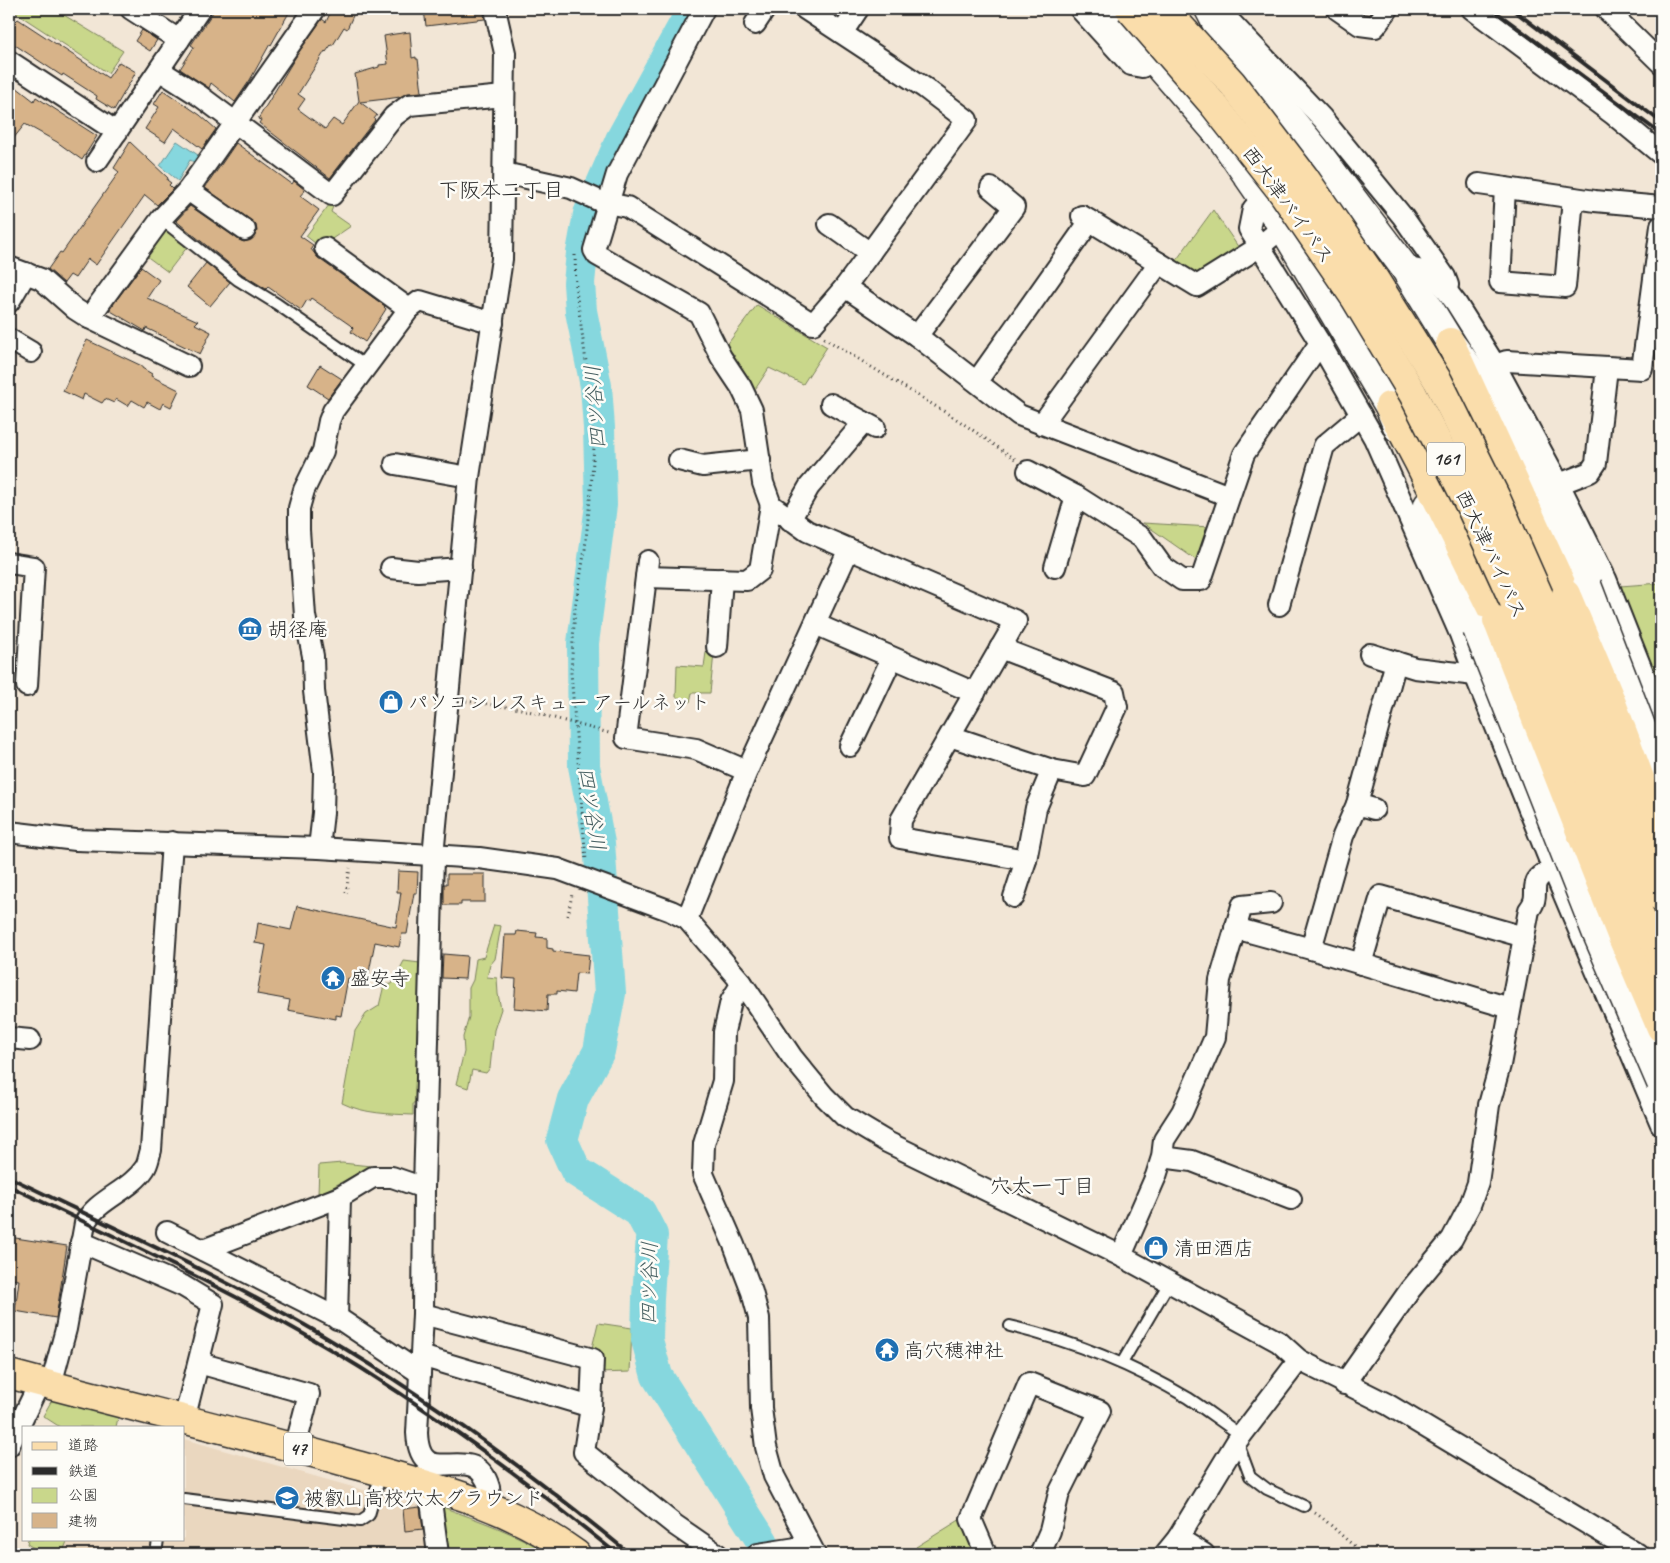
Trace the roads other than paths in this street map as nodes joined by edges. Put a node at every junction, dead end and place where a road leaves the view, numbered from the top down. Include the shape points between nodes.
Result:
1 (131, 9) edge
2 (200, 9) edge
3 (315, 9) edge
4 (495, 9) edge
5 (704, 9) edge
6 (805, 9) edge
7 (858, 9) edge
8 (1080, 9) edge
9 (1102, 9) edge
10 (1130, 9) edge
11 (1164, 9) edge
12 (1177, 9) edge
13 (1209, 9) edge
14 (1220, 9) edge
15 (1337, 9) edge
16 (1388, 9) edge
17 (1472, 9) edge
18 (1606, 9) edge
19 (842, 33) junction
20 (179, 40) junction
21 (1148, 54) junction
22 (9, 61) edge
23 (1661, 63) edge
24 (159, 70) junction
25 (504, 96) junction
26 (236, 124) junction
27 (117, 132) junction
28 (1661, 154) edge
29 (97, 162) dead end
30 (504, 173) junction
31 (1479, 184) dead end
32 (991, 188) dead end
33 (1505, 188) junction
34 (188, 190) junction
35 (1263, 198) junction
36 (1572, 198) junction
37 (600, 201) junction
38 (1661, 207) edge
39 (162, 219) junction
40 (829, 224) dead end
41 (1661, 226) edge
42 (1283, 227) junction
43 (245, 230) dead end
44 (1259, 247) junction
45 (325, 248) dead end
46 (870, 253) junction
47 (1159, 263) junction
48 (1404, 267) junction
49 (17, 270) edge
50 (845, 287) junction
51 (9, 302) edge
52 (1456, 303) junction
53 (409, 309) junction
54 (90, 318) junction
55 (493, 323) junction
56 (917, 336) junction
57 (9, 338) edge
58 (1450, 342) joint
59 (1320, 343) junction
60 (31, 352) dead end
61 (1495, 365) junction
62 (189, 366) dead end
63 (366, 366) junction
64 (1607, 368) junction
65 (977, 381) junction
66 (831, 404) dead end
67 (1389, 406) joint
68 (1362, 415) junction
69 (1042, 424) junction
70 (679, 460) dead end
71 (760, 460) junction
72 (395, 464) dead end
73 (1028, 471) road end
74 (469, 477) junction
75 (1559, 484) junction
76 (1076, 496) junction
77 (1229, 496) junction
78 (771, 505) junction
79 (790, 520) junction
80 (849, 549) junction
81 (9, 563) edge
82 (1055, 567) dead end
83 (391, 568) dead end
84 (461, 568) junction
85 (722, 579) junction
86 (1576, 589) junction
87 (1279, 605) dead end
88 (815, 624) junction
89 (1487, 625) junction
90 (717, 647) dead end
91 (1000, 648) junction
92 (1370, 654) dead end
93 (892, 658) junction
94 (1396, 662) junction
95 (1475, 675) junction
96 (27, 686) dead end
97 (974, 694) junction
98 (1660, 713) edge
99 (950, 736) junction
100 (850, 746) dead end
101 (1513, 769) junction
102 (1052, 770) junction
103 (747, 771) junction
104 (1661, 778) edge
105 (9, 832) edge
106 (1661, 834) edge
107 (172, 842) junction
108 (319, 848) junction
109 (433, 856) junction
110 (1026, 860) junction
111 (1553, 869) junction
112 (1661, 896) edge
113 (1014, 897) dead end
114 (1271, 903) dead end
115 (687, 919) junction
116 (1235, 928) junction
117 (1524, 936) junction
118 (1311, 949) junction
119 (1361, 964) junction
120 (1661, 968) edge
121 (742, 983) junction
122 (1510, 1008) junction
123 (1661, 1028) edge
124 (9, 1038) edge
125 (30, 1040) dead end
126 (1661, 1083) edge
127 (1661, 1124) edge
128 (1162, 1157) junction
129 (424, 1188) junction
130 (340, 1196) junction
131 (1290, 1199) dead end
132 (167, 1232) dead end
133 (81, 1242) junction
134 (203, 1250) junction
135 (1121, 1256) junction
136 (1169, 1283) junction
137 (423, 1314) junction
138 (337, 1319) junction
139 (1010, 1326) dead end
140 (1299, 1360) junction
141 (198, 1363) junction
142 (1122, 1363) junction
143 (420, 1364) junction
144 (9, 1374) edge
145 (45, 1383) junction
146 (1344, 1384) junction
147 (591, 1407) junction
148 (184, 1420) junction
149 (1239, 1438) junction
150 (9, 1446) edge
151 (295, 1448) junction
152 (381, 1472) junction
153 (429, 1486) junction
154 (185, 1500) edge
155 (1304, 1506) road end
156 (490, 1507) junction
157 (1178, 1538) junction
158 (158, 1540) edge
159 (812, 1550) edge
160 (765, 1553) edge
161 (156, 1554) edge
162 (438, 1554) edge
163 (576, 1554) edge
164 (717, 1554) edge
165 (986, 1554) edge
166 (1040, 1554) edge
167 (1165, 1554) edge
168 (1204, 1554) edge
169 (1638, 1554) edge

1 - 20 street
2 - 20 street
3 - 26 street
4 - 25 street via 504,53
5 - 37 street
6 - 19 street
7 - 19 street
8 - 21 street via 1131,65 1142,67
9 - 21 street
10 - 120 main road, 西大津バイパス / 161, bridge via 1213,104 1283,193 1355,298 1413,394 1471,508 1521,617
11 - 112 main road, 西大津バイパス / 161, bridge via 1232,84 1304,177 1375,280 1438,381 1495,496 1544,607
12 - 21 street
13 - 48 street via 1225,40 1314,148
14 - 52 street via 1322,118 1403,217 1445,277
15 - 16 street via 1360,26 1376,26
17 - 28 street
18 - 23 street
19 - 46 street via 967,120
20 - 24 street
21 - 35 street via 1220,136
22 - 27 street
24 - 26 street
24 - 27 street
25 - 26 street via 409,105 394,116 332,195
25 - 30 street
26 - 34 street
27 - 29 street
30 - 37 street via 570,188
30 - 55 street via 502,259
31 - 33 street
32 - 56 street via 1014,207
33 - 36 street
33 - 36 street via 1500,282 1565,286
34 - 39 street
34 - 43 street
35 - 42 street
35 - 44 street via 1253,209 1249,229
36 - 38 street
37 - 50 street via 627,207 813,324
37 - 71 street via 594,250 597,255 699,313 752,410
39 - 54 street
39 - 63 lane via 238,280
40 - 46 street
41 - 64 street via 1642,369
42 - 44 street
42 - 67 street
44 - 47 street via 1197,286
44 - 59 street
45 - 53 street
46 - 50 street
47 - 65 street via 1086,218
47 - 69 street
48 - 52 street via 1423,272 1440,282
48 - 58 street
49 - 51 street
49 - 54 street via 41,280 74,309
50 - 56 street
52 - 61 street
53 - 55 street via 420,301
53 - 63 street
54 - 62 street
55 - 74 street
56 - 65 street
57 - 60 street
58 - 86 main road
59 - 68 street
59 - 77 street via 1244,454
61 - 64 street via 1507,361
61 - 75 street
63 - 108 street via 333,411 323,451 299,508 305,616 313,656 324,772
64 - 75 street via 1596,463 1590,472
65 - 69 street via 1019,415
66 - 79 street via 870,425 809,487
67 - 89 main road via 1419,462
68 - 87 street via 1324,446
68 - 95 street via 1460,634
69 - 77 street
70 - 71 street via 703,466
71 - 78 street
72 - 74 street
73 - 76 street
74 - 84 street
75 - 98 street via 1606,579
76 - 77 street via 1142,538 1162,566 1182,580 1201,580
76 - 82 street
78 - 79 street
78 - 85 street via 760,570 747,580
79 - 80 street
80 - 88 street
80 - 91 street via 1016,621
81 - 96 street via 34,567
83 - 84 street via 418,571
84 - 109 street
85 - 90 street
85 - 103 street via 647,569 626,738 696,749
86 - 104 street, bridge
86 - 106 main road, bridge via 1610,698
88 - 93 street
88 - 103 street
89 - 123 main road, bridge
89 - 126 street, bridge via 1597,934
91 - 97 street
91 - 102 street via 1114,692 1117,707 1085,776
92 - 94 street
93 - 97 street
93 - 100 street
94 - 95 street via 1415,668
94 - 118 street via 1366,807 1344,836
95 - 101 street
97 - 99 street
98 - 101 street
99 - 102 street
99 - 110 street via 901,820 900,838
101 - 111 street
102 - 110 street via 1036,808
103 - 115 street
105 - 107 street via 76,840
107 - 108 street
107 - 133 street via 151,1150 146,1168 89,1215
108 - 109 street
109 - 115 street via 479,858 558,869
109 - 129 street
110 - 113 street
111 - 117 street via 1536,880
111 - 127 street
114 - 116 street via 1242,906
115 - 121 street
116 - 118 street
116 - 128 street via 1220,980 1215,1037 1182,1112 1164,1140
117 - 119 street via 1382,896
117 - 122 street
118 - 119 street
119 - 122 street
121 - 135 street via 792,1058 845,1116 887,1142
121 - 159 street via 731,1001 724,1032 723,1082 704,1144 703,1174 734,1245 759,1318 761,1408 766,1448 774,1476
122 - 146 street via 1489,1105 1478,1183 1470,1205 1452,1239 1410,1290
124 - 125 street
128 - 131 street via 1192,1161
128 - 135 street
129 - 130 street via 392,1178 373,1177
129 - 137 street
130 - 134 street
130 - 138 street
132 - 134 street
133 - 141 street via 183,1286 213,1304
133 - 145 street via 66,1329
134 - 138 street
135 - 136 street
136 - 140 street via 1279,1342
136 - 142 lane
137 - 143 street
137 - 147 street via 593,1359
138 - 143 street
139 - 142 lane via 1034,1331
140 - 146 street
140 - 149 street
141 - 148 street
141 - 151 street via 309,1394
142 - 149 lane via 1188,1398
143 - 147 street
143 - 156 street via 417,1433 421,1455 429,1463 474,1466 483,1474 489,1488
144 - 145 main road, 47
145 - 148 main road, 47
145 - 150 street
146 - 169 street via 1387,1404
147 - 164 street via 584,1452 675,1525
148 - 151 main road, 47
149 - 155 lane via 1250,1476 1267,1489
149 - 157 street
151 - 152 main road, 47
152 - 153 main road, 47
152 - 154 lane via 369,1515 360,1520
153 - 156 main road, 47
153 - 162 street
156 - 163 main road, 47 via 528,1524
157 - 167 street
157 - 168 street
158 - 161 lane
159 - 160 street
165 - 166 street via 971,1519 1029,1383 1100,1411 1059,1493 1050,1531

